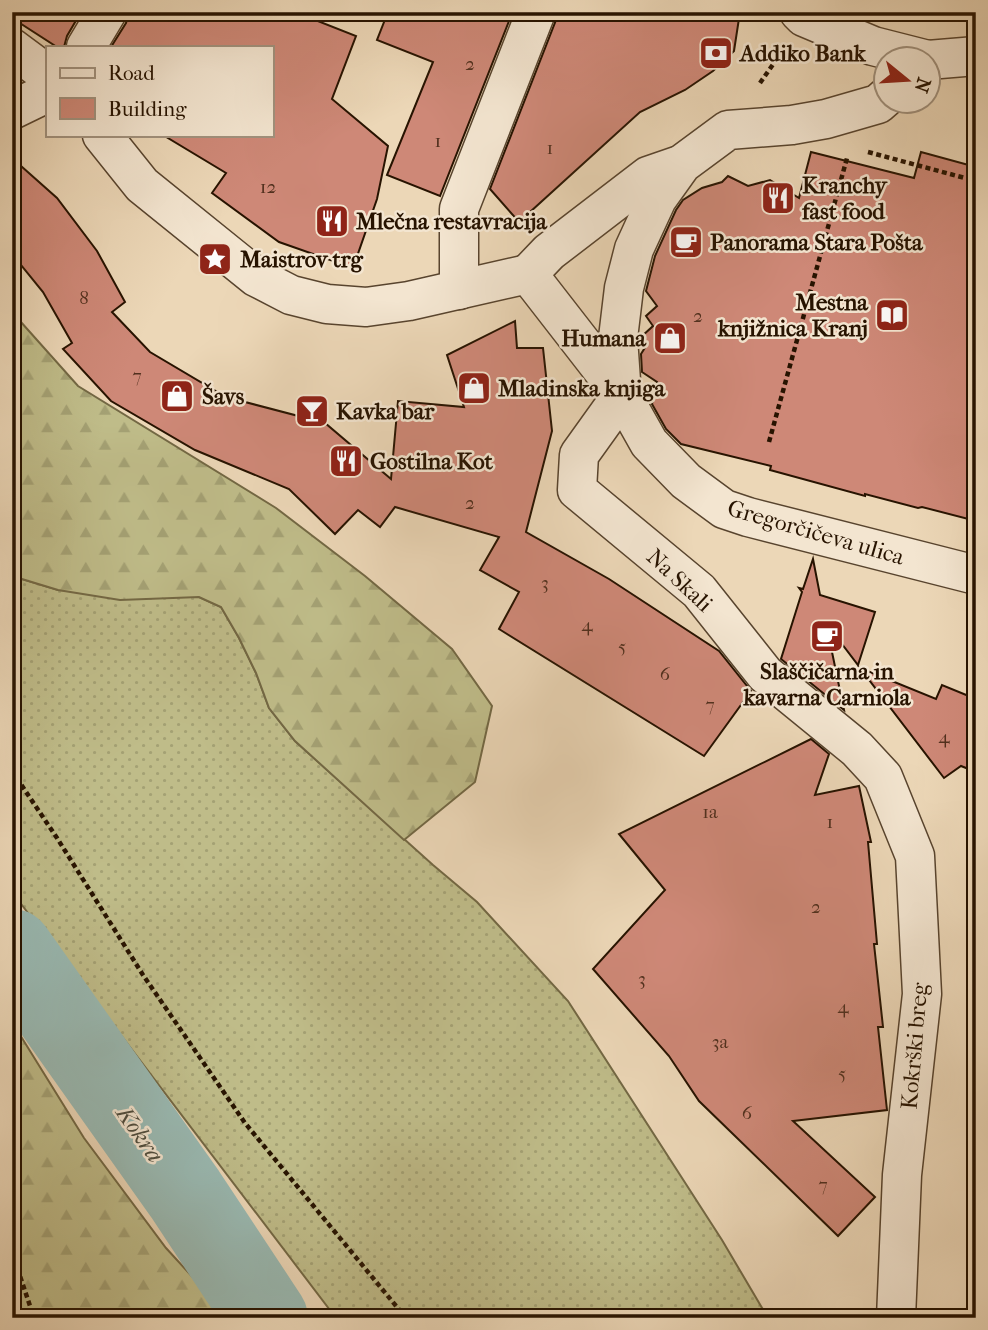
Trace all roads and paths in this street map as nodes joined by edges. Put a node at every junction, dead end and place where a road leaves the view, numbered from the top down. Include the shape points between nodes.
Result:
1 (107, 12) edge
2 (536, 12) edge
3 (799, 12) edge
4 (87, 46) edge
5 (873, 46) edge
6 (976, 56) edge
7 (942, 60) edge
8 (46, 93) edge
9 (872, 106) edge
10 (12, 110) edge
11 (103, 136) edge
12 (850, 148) dead end
13 (862, 151) dead end
14 (682, 164) junction
15 (976, 181) edge
16 (528, 274) junction
17 (459, 290) junction
18 (622, 395) junction
19 (769, 442) dead end
20 (976, 575) edge
21 (857, 749) joint
22 (12, 771) edge
23 (12, 1262) edge
24 (34, 1318) edge
25 (406, 1318) edge
26 (897, 1318) edge

1 - 4 street
2 - 17 street via 459,209
3 - 5 street
6 - 7 street
8 - 10 street
9 - 14 street via 792,125 728,130
11 - 17 street via 142,185 256,277 291,295 366,307
12 - 19 path
13 - 15 path
14 - 16 street via 648,176
14 - 18 street via 657,199 634,249 618,338
16 - 17 street
16 - 18 street
18 - 20 street, Gregorčičeva ulica via 649,443 686,481 724,509
18 - 21 street, Na Skali via 579,455 577,490 699,591 765,674
21 - 26 street, Kokrški breg via 883,777 915,856 922,994 902,1175
22 - 25 path via 245,1123
23 - 24 path

